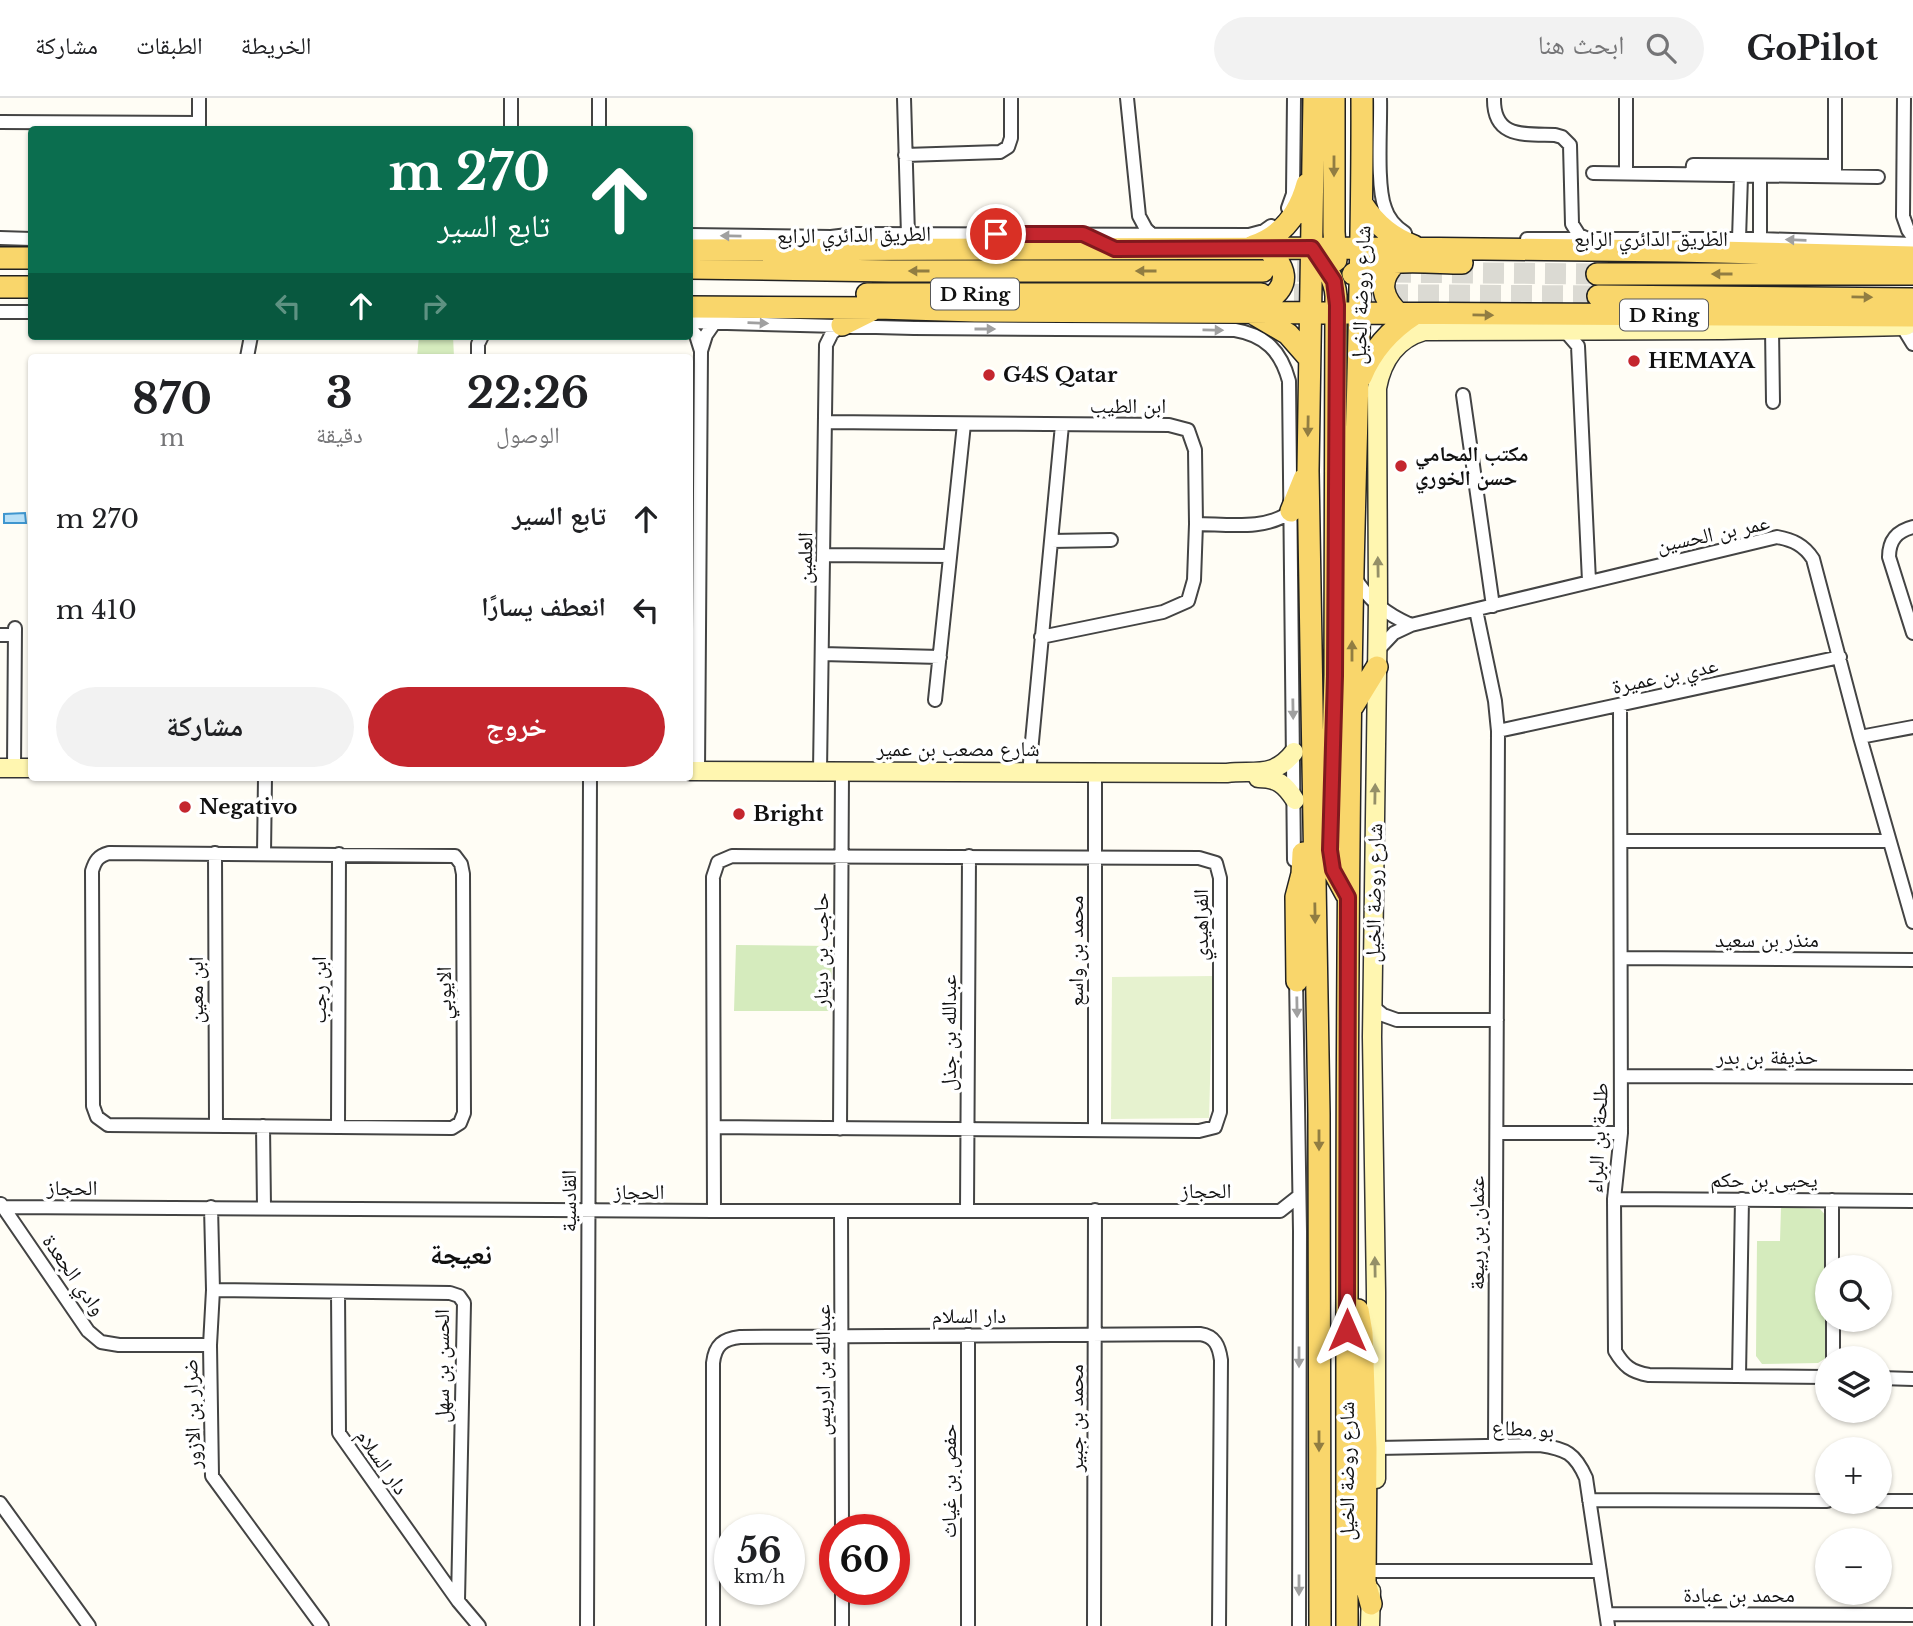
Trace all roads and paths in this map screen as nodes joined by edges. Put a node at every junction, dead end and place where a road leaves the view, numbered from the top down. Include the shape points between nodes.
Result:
1 (198, 98) edge
2 (512, 98) edge
3 (599, 98) edge
4 (904, 98) edge
5 (1010, 98) edge
6 (1127, 98) edge
7 (1294, 98) edge
8 (1314, 98) edge
9 (1334, 98) edge
10 (1362, 98) edge
11 (1380, 98) edge
12 (1494, 98) edge
13 (1626, 98) edge
14 (1835, 98) edge
15 (1904, 98) edge
16 (0, 122) edge
17 (199, 126) edge
18 (511, 126) edge
19 (599, 126) edge
20 (905, 155) junction
21 (1313, 165) junction
22 (1835, 171) junction
23 (1593, 173) dead end
24 (1626, 173) junction
25 (1692, 174) junction
26 (1760, 175) junction
27 (1741, 176) junction
28 (1878, 177) dead end
29 (1363, 205) junction
30 (1139, 216) junction
31 (1903, 216) junction
32 (1572, 219) junction
33 (874, 234) junction
34 (908, 234) junction
35 (1083, 234) joint
36 (1152, 235) junction
37 (1913, 237) edge
38 (0, 238) edge
39 (28, 239) edge
40 (1560, 239) junction
41 (1588, 239) junction
42 (1739, 239) junction
43 (1760, 239) junction
44 (1827, 241) junction
45 (1121, 242) junction
46 (1884, 243) junction
47 (1913, 244) edge
48 (1687, 245) junction
49 (1312, 248) junction
50 (1334, 248) junction
51 (1423, 248) junction
52 (848, 249) junction
53 (1233, 249) junction
54 (1268, 249) junction
55 (693, 250) edge
56 (693, 250) edge
57 (693, 250) edge
58 (1632, 251) junction
59 (1807, 256) junction
60 (1913, 257) edge
61 (0, 258) edge
62 (28, 258) edge
63 (1362, 258) junction
64 (1395, 263) junction
65 (1263, 271) tunnel mouth
66 (1597, 274) tunnel mouth
67 (1913, 274) edge
68 (1338, 281) junction
69 (0, 286) edge
70 (28, 287) edge
71 (693, 292) edge
72 (1598, 296) tunnel mouth
73 (1264, 297) junction
74 (1913, 299) edge
75 (1310, 305) junction
76 (693, 307) edge
77 (878, 308) junction
78 (0, 312) edge
79 (28, 312) edge
80 (1025, 312) junction
81 (1250, 312) junction
82 (1337, 313) junction
83 (1360, 313) junction
84 (1407, 314) junction
85 (1548, 315) junction
86 (1795, 316) junction
87 (715, 321) junction
88 (693, 322) edge
89 (1909, 323) edge
90 (809, 325) junction
91 (842, 325) junction
92 (1772, 329) junction
93 (693, 332) edge
94 (1572, 339) junction
95 (1913, 344) edge
96 (826, 345) junction
97 (701, 351) junction
98 (1309, 358) junction
99 (1358, 386) junction
100 (1463, 394) dead end
101 (1773, 402) dead end
102 (826, 422) junction
103 (964, 424) junction
104 (1062, 425) junction
105 (1308, 471) junction
106 (1291, 511) junction
107 (1196, 524) junction
108 (1256, 524) junction
109 (1913, 527) edge
110 (1111, 540) dead end
111 (1051, 541) junction
112 (1291, 543) junction
113 (824, 555) junction
114 (950, 556) junction
115 (1309, 565) junction
116 (1354, 575) junction
117 (1589, 581) junction
118 (694, 583) edge
119 (1378, 606) junction
120 (1493, 606) junction
121 (1476, 610) junction
122 (1410, 625) junction
123 (1913, 633) edge
124 (0, 635) edge
125 (1041, 637) junction
126 (822, 654) junction
127 (940, 657) junction
128 (1840, 657) junction
129 (1377, 659) junction
130 (935, 700) dead end
131 (1620, 706) junction
132 (1352, 708) junction
133 (1913, 727) edge
134 (1498, 731) junction
135 (1860, 737) junction
136 (1303, 749) junction
137 (15, 768) edge
138 (694, 771) edge
139 (820, 772) junction
140 (842, 772) junction
141 (1029, 772) junction
142 (1095, 773) junction
143 (1227, 773) junction
144 (265, 781) edge
145 (590, 781) edge
146 (1295, 800) junction
147 (1622, 841) junction
148 (1888, 841) junction
149 (215, 853) junction
150 (264, 854) junction
151 (339, 854) junction
152 (841, 855) junction
153 (969, 856) junction
154 (1095, 856) junction
155 (1348, 897) junction
156 (1913, 922) edge
157 (1621, 958) junction
158 (1913, 960) edge
159 (1297, 981) junction
160 (1372, 1006) junction
161 (1397, 1020) junction
162 (1497, 1020) junction
163 (1372, 1037) junction
164 (1621, 1076) junction
165 (1913, 1077) edge
166 (216, 1126) junction
167 (263, 1126) junction
168 (338, 1126) junction
169 (715, 1127) junction
170 (840, 1129) junction
171 (968, 1130) junction
172 (1095, 1130) junction
173 (1497, 1133) junction
174 (1620, 1133) junction
175 (1299, 1196) junction
176 (1614, 1199) junction
177 (1742, 1199) junction
178 (1832, 1200) junction
179 (1913, 1201) edge
180 (2, 1205) edge
181 (211, 1207) junction
182 (264, 1207) junction
183 (967, 1210) junction
184 (1095, 1210) junction
185 (588, 1211) junction
186 (714, 1211) junction
187 (841, 1211) junction
188 (1280, 1211) junction
189 (1300, 1231) junction
190 (1832, 1255) edge
191 (1347, 1286) junction
192 (213, 1290) junction
193 (338, 1292) junction
194 (968, 1335) junction
195 (1095, 1335) junction
196 (843, 1336) junction
197 (210, 1345) junction
198 (1739, 1376) junction
199 (1815, 1377) edge
200 (1892, 1378) edge
201 (1913, 1379) edge
202 (1495, 1446) junction
203 (1377, 1448) junction
204 (1589, 1500) junction
205 (1815, 1501) edge
206 (1892, 1501) edge
207 (1913, 1501) edge
208 (0, 1503) edge
209 (842, 1514) edge
210 (1600, 1570) junction
211 (1372, 1571) junction
212 (458, 1601) junction
213 (1371, 1604) junction
214 (842, 1605) edge
215 (1913, 1615) edge
216 (1608, 1620) edge
217 (89, 1626) edge
218 (322, 1626) edge
219 (479, 1626) edge
220 (587, 1626) edge
221 (713, 1626) edge
222 (842, 1626) edge
223 (968, 1626) edge
224 (1094, 1626) edge
225 (1219, 1626) edge
226 (1299, 1626) edge
227 (1320, 1626) edge
228 (1347, 1626) edge
229 (1370, 1626) edge

1 - 17 street
2 - 18 street
3 - 19 street
4 - 20 street
5 - 20 street via 1011,138 1000,152
6 - 30 street
7 - 36 street via 1293,194 1277,222 1249,234
8 - 21 main road, شارع روضة الخيل
9 -> 50 main road
10 - 29 main road, شارع روضة الخيل
11 - 40 street, الطريق الدائري الرابع via 1384,207 1403,232 1429,239
12 - 32 street via 1496,117 1508,130 1555,135 1570,145
13 - 24 street
14 - 22 street
15 - 31 street
16 - 17 street
20 - 34 street
21 - 49 main road, شارع روضة الخيل
21 - 53 main road via 1298,211 1288,224 1264,242
22 - 25 street via 1693,165
22 - 26 street
22 - 28 street
23 - 24 street
24 - 25 street
25 - 27 street
26 - 27 street
26 - 43 street
27 - 42 street
29 - 51 main road via 1388,233
29 - 63 main road, شارع روضة الخيل
30 - 36 street
30 - 45 street
31 - 37 street
31 - 46 street via 1899,229
32 - 40 street
32 - 41 street via 1576,231
33 - 34 street, الطريق الدائري الرابع
33 - 52 main road
33 -> 55 street, الطريق الدائري الرابع
34 - 35 street, الطريق الدائري الرابع
35 - 45 main road
36 - 45 street
38 - 39 street
40 - 41 street, الطريق الدائري الرابع
41 - 48 street, الطريق الدائري الرابع
42 - 43 street, الطريق الدائري الرابع
42 - 48 street, الطريق الدائري الرابع
44 -> 43 street, الطريق الدائري الرابع
44 - 46 street, الطريق الدائري الرابع
44 - 59 main road
45 - 52 main road, D Ring
45 - 53 main road, D Ring
46 - 47 street, الطريق الدائري الرابع
48 - 58 main road, D Ring
48 - 59 main road, D Ring
49 - 50 main road, D Ring
49 - 54 main road, D Ring
49 - 68 main road
49 - 75 main road, شارع روضة الخيل
50 - 63 main road, D Ring
50 - 68 main road
51 - 58 main road, D Ring
51 - 63 main road, D Ring
52 - 56 main road, D Ring
53 - 54 main road, D Ring
54 - 73 main road via 1284,276 1276,294
65 -> 57 main road, الطريق الدائري الرابع / D Ring via 891,271
58 - 64 main road via 1584,262
59 - 60 main road, D Ring
61 - 62 main road
63 - 64 main road
63 - 68 main road
63 - 83 main road, شارع روضة الخيل
64 - 84 main road via 1387,270 1382,289 1385,299
67 -> 66 main road, الطريق الدائري الرابع / D Ring
68 - 75 main road
68 - 82 main road
68 - 83 main road
69 - 70 main road
71 - 73 main road, D Ring
72 -> 74 main road, D Ring
73 - 75 main road via 1302,299
73 - 80 main road via 1082,300
75 - 81 main road, D Ring
75 - 82 main road, D Ring
75 - 98 main road, شارع روضة الخيل
76 - 77 main road
77 - 80 main road, D Ring
77 - 91 main road
78 - 79 street
80 - 81 main road, D Ring
81 - 98 main road via 1288,334
82 - 83 main road, D Ring
82 - 155 main road via 1330,850 1333,870
83 - 84 main road, D Ring
83 - 99 main road, شارع روضة الخيل
84 -> 85 main road, D Ring
84 - 99 main road via 1374,351
85 - 86 main road, D Ring
85 - 94 street
86 - 89 main road, D Ring
86 - 92 street
87 - 88 street
87 -> 90 street
87 - 97 street
89 - 92 street
89 - 95 street
90 - 91 street
90 - 96 street
91 - 96 street
91 -> 106 street, شارع روضة الخيل via 1235,330 1262,338 1273,346 1289,381
92 - 94 street via 1589,331
92 - 101 street
93 - 97 street
94 - 117 street
119 -> 94 street, شارع روضة الخيل via 1377,388 1386,359 1407,338 1435,331
96 - 102 street, العلمين
97 - 118 street
98 -> 105 main road, شارع روضة الخيل
99 - 116 main road, شارع روضة الخيل
100 - 120 street
102 - 103 street, ابن الطيب
102 - 113 street, العلمين
103 - 104 street, ابن الطيب
103 - 114 street
104 - 107 street, ابن الطيب via 1169,425 1188,430 1195,450
104 - 111 street
105 - 106 main road
105 - 115 main road, شارع روضة الخيل
106 - 108 street via 1281,519
106 - 112 street, شارع روضة الخيل
107 - 108 street
107 - 125 street, ابن الطيب via 1194,580 1188,601 1163,612
108 - 112 street via 1281,531
109 - 123 street via 1897,535 1889,549
110 - 111 street
111 - 125 street
112 - 115 street
112 -> 136 street, شارع روضة الخيل
113 - 114 street
113 - 126 street, العلمين
114 - 127 street
115 - 136 main road, شارع روضة الخيل
116 - 119 street
132 -> 116 main road, شارع روضة الخيل
117 - 120 street, عمر بن الحسين
117 - 128 street, عمر بن الحسين via 1777,537 1788,539 1813,559
118 - 138 street
119 - 122 street
119 - 129 street, شارع روضة الخيل
120 - 121 street, عمر بن الحسين
121 - 122 street, عمر بن الحسين
121 - 134 street, عثمان بن ربيعة
122 - 129 street, عمر بن الحسين via 1394,633
124 - 137 street via 15,632
125 - 141 street
126 - 127 street
126 - 139 street, العلمين
127 - 130 street
128 - 131 street, عدي بن عميرة
128 - 135 street, عمر بن الحسين
129 - 132 main road
160 -> 129 street, شارع روضة الخيل
131 - 134 street, عدي بن عميرة
131 - 147 street, طلحة بن البراء
132 - 155 main road, شارع روضة الخيل
133 - 135 street
134 - 162 street, عثمان بن ربيعة
135 - 148 street, عمر بن الحسين
136 - 143 street, شارع مصعب بن عمير via 1274,770
136 - 146 street, شارع روضة الخيل
136 - 159 main road via 1306,782 1303,867 1296,897
136 -> 227 main road, شارع روضة الخيل via 1319,1114
138 - 139 street, شارع مصعب بن عمير
139 - 140 street, شارع مصعب بن عمير
140 - 141 street, شارع مصعب بن عمير
140 - 152 street, حاجب بن دينار
141 - 142 street, شارع مصعب بن عمير
142 - 143 street, شارع مصعب بن عمير
142 - 154 street, محمد بن واسع
143 - 146 street, شارع مصعب بن عمير via 1273,779 1283,783
144 - 150 street
145 - 185 street, القادسية
146 - 159 street, شارع روضة الخيل via 1287,950
147 - 148 street
147 - 157 street, طلحة بن البراء
148 - 156 street, عمر بن الحسين
149 - 150 street, الايوبي
149 - 166 street, ابن معين
149 - 166 street, الايوبي via 100,856 92,871 92,899 93,1105 97,1117 108,1125
150 - 151 street, الايوبي
151 - 168 street, ابن رجب
151 - 168 street, الايوبي via 446,855 455,856 461,864 464,1113 452,1128
152 - 153 street, الفراهيدي
152 - 169 street, الفراهيدي via 732,856 714,869
152 - 170 street, حاجب بن دينار
153 - 154 street, الفراهيدي
153 - 171 street, عبدالله بن جذل
154 - 172 street, محمد بن واسع
154 - 172 street, الفراهيدي via 1199,858 1216,863 1220,878 1220,1112 1215,1127 1199,1131
155 - 191 main road, شارع روضة الخيل
157 - 158 street, منذر بن سعيد
157 - 164 street, طلحة بن البراء
159 -> 175 street, شارع روضة الخيل
160 - 161 street
160 - 163 street, شارع روضة الخيل
161 - 162 street
161 - 163 street
162 - 173 street, عثمان بن ربيعة
203 -> 163 street, شارع روضة الخيل
164 - 165 street, حذيفة بن بدر
164 - 174 street, طلحة بن البراء
166 - 167 street, الايوبي
167 - 168 street, الايوبي
167 - 182 street
169 - 170 street, الفراهيدي
169 - 186 street, الفراهيدي
170 - 171 street, الفراهيدي
171 - 172 street, الفراهيدي
171 - 183 street, عبدالله بن جذل
173 - 174 street
173 - 202 street, عثمان بن ربيعة
174 - 176 street, طلحة بن البراء
175 - 188 street
175 - 189 street, شارع روضة الخيل
176 - 177 street, يحيى بن حكم
176 - 198 street, طلحة بن البراء via 1615,1351 1621,1360 1636,1373 1649,1375
177 - 178 street, يحيى بن حكم
177 - 198 street
178 - 179 street, يحيى بن حكم
178 - 190 street
180 - 181 street, الحجاز
180 - 197 street, وادي الجعدة via 101,1342
181 - 182 street, الحجاز
181 - 192 street, ضرار بن الازور
182 - 185 street, الحجاز
183 - 184 street, الحجاز
183 - 187 street, الحجاز
184 - 188 street, الحجاز
184 - 195 street, محمد بن جبير
185 - 186 street, الحجاز
185 - 220 street, القادسية
186 - 187 street, الحجاز
187 - 196 street, عبدالله بن ادريس
188 - 189 street
189 -> 226 street, شارع روضة الخيل
191 - 213 main road via 1362,1333 1365,1582
191 - 228 main road, شارع روضة الخيل
192 - 193 street, الحسن بن سهل
192 - 197 street, ضرار بن الازور
193 - 212 street, دار السلام via 339,1433
193 - 212 street, الحسن بن سهل via 450,1293 464,1303
194 - 195 street, دار السلام
194 - 196 street, دار السلام
194 - 223 street, حفص بن غياث
195 - 224 street, محمد بن جبير
195 - 225 street, دار السلام via 1200,1334 1209,1336 1219,1348
196 - 209 street, عبدالله بن ادريس
196 - 221 street, دار السلام via 740,1337 720,1343 714,1352
197 - 218 street, ضرار بن الازور via 212,1476
198 - 199 street, طلحة بن البراء
200 - 201 street
202 - 203 street, بو مطاع
202 - 204 street, بو مطاع via 1540,1445 1571,1454 1586,1478
203 - 211 street, شارع روضة الخيل
204 - 205 street
204 - 210 street, بو مطاع
206 - 207 street
208 - 217 street
210 - 211 street
210 - 216 street, بو مطاع
211 - 213 street, شارع روضة الخيل
212 - 219 street, دار السلام
213 - 229 street, شارع روضة الخيل
214 - 222 street
215 - 216 street, محمد بن عبادة

